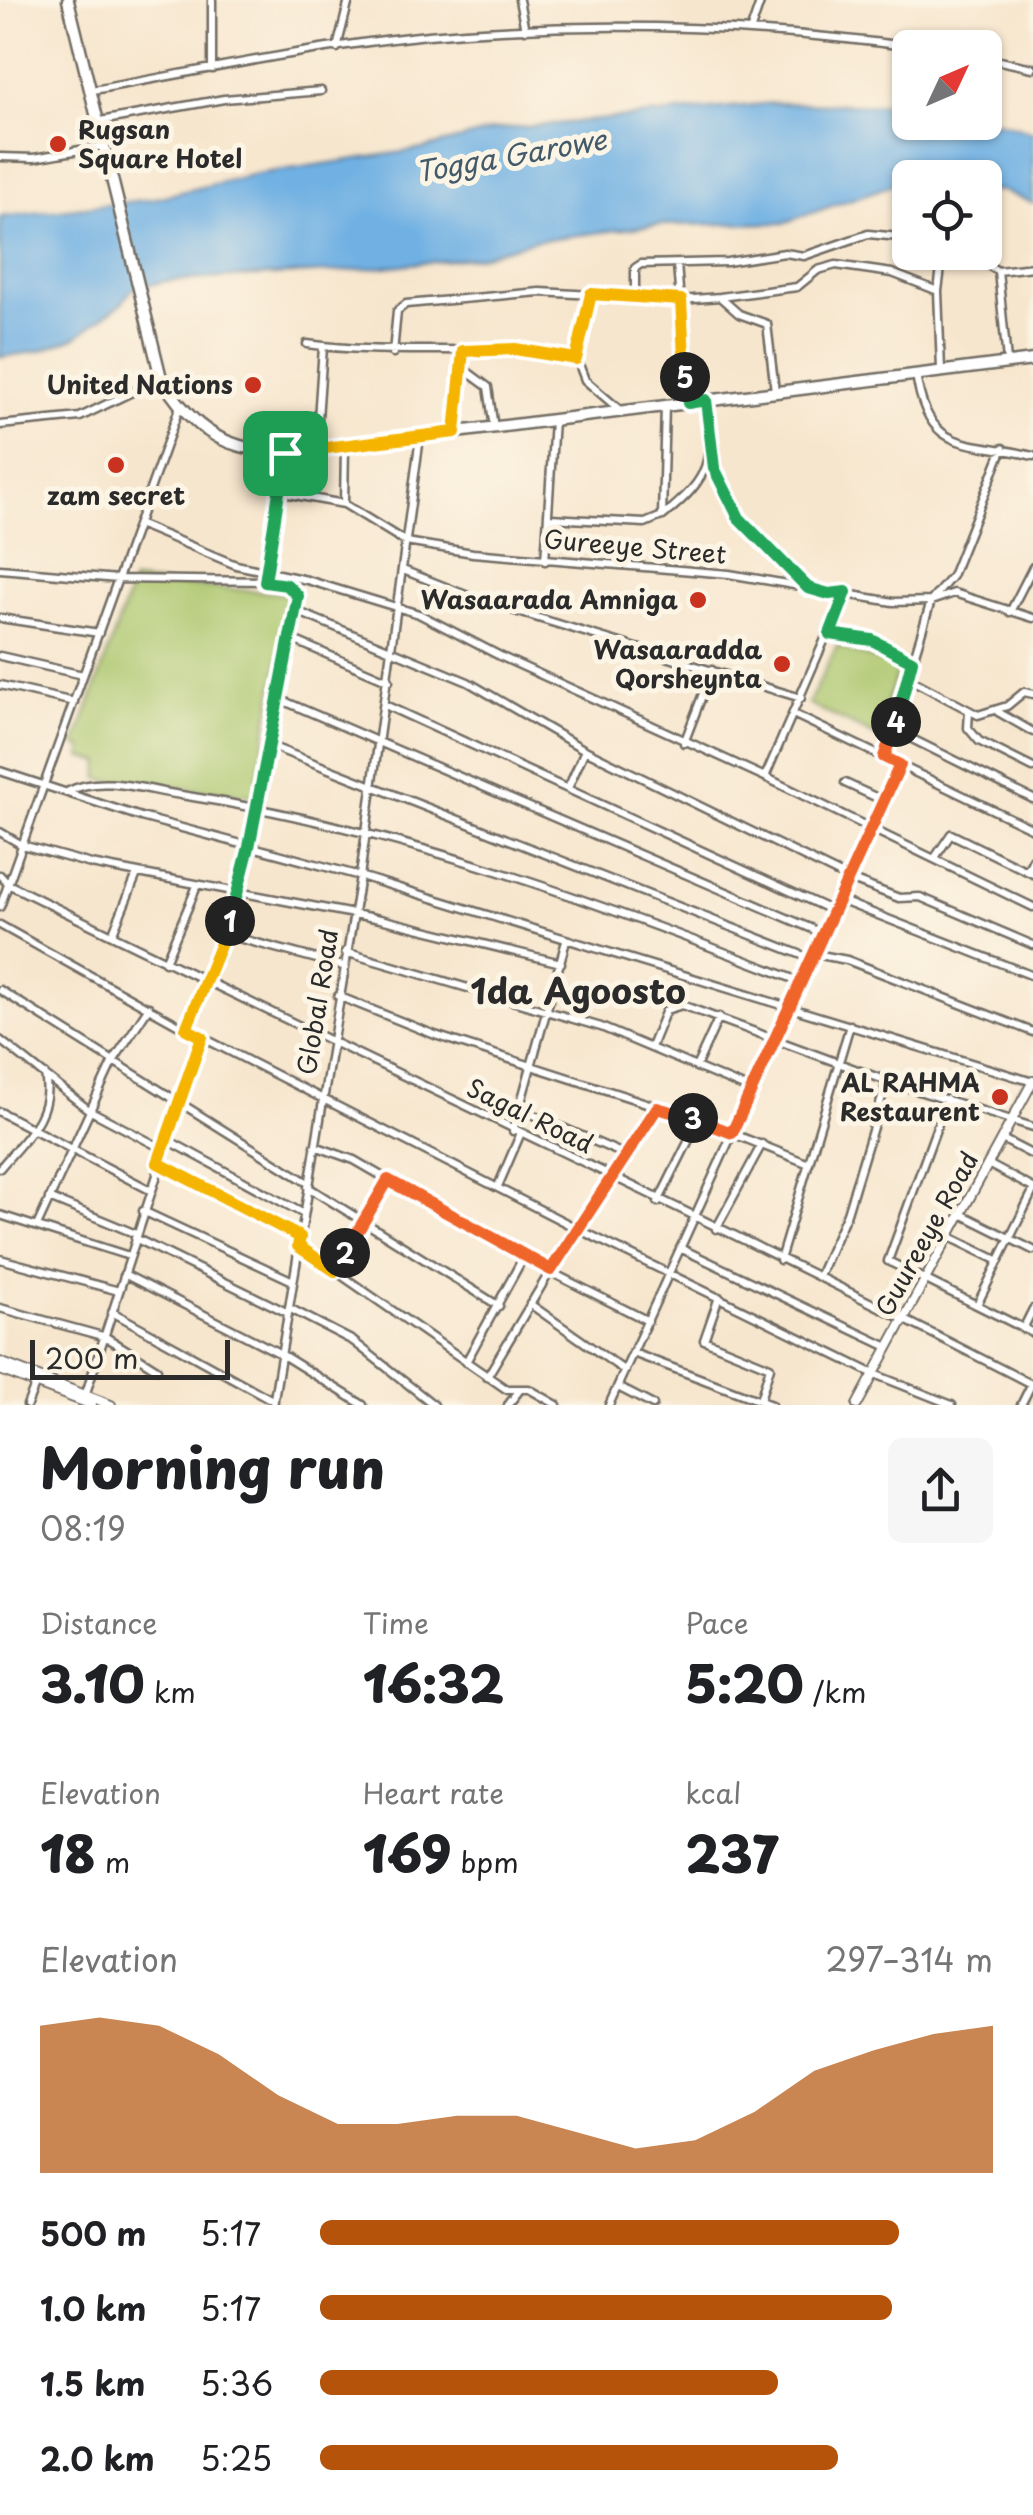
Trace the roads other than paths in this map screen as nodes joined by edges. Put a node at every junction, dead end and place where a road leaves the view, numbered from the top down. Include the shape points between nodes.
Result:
1 (68, 0) edge
2 (212, 0) edge
3 (349, 0) edge
4 (520, 0) edge
5 (760, 0) edge
6 (751, 29) junction
7 (524, 30) junction
8 (892, 45) edge
9 (337, 48) junction
10 (1002, 62) edge
11 (1033, 68) edge
12 (212, 69) junction
13 (93, 90) junction
14 (322, 91) dead end
15 (100, 121) junction
16 (106, 145) junction
17 (0, 157) edge
18 (892, 236) edge
19 (677, 264) junction
20 (1033, 266) edge
21 (941, 270) edge
22 (998, 271) joint
23 (938, 291) junction
24 (591, 294) junction
25 (720, 297) junction
26 (635, 298) junction
27 (681, 300) junction
28 (307, 344) dead end
29 (323, 346) junction
30 (463, 351) junction
31 (393, 353) junction
32 (576, 359) junction
33 (1033, 360) edge
34 (1007, 361) junction
35 (462, 366) junction
36 (941, 370) junction
37 (916, 373) junction
38 (161, 378) junction
39 (776, 391) junction
40 (706, 400) junction
41 (688, 403) junction
42 (665, 404) junction
43 (180, 406) junction
44 (622, 412) junction
45 (554, 420) junction
46 (0, 425) edge
47 (494, 428) junction
48 (455, 432) junction
49 (420, 436) junction
50 (345, 446) junction
51 (1003, 448) junction
52 (316, 449) junction
53 (285, 453) junction
54 (711, 454) junction
55 (1033, 456) edge
56 (278, 492) junction
57 (344, 504) junction
58 (662, 516) junction
59 (550, 518) junction
60 (138, 524) junction
61 (406, 542) junction
62 (545, 561) junction
63 (1033, 568) edge
64 (0, 570) edge
65 (402, 570) junction
66 (265, 578) junction
67 (118, 579) junction
68 (808, 588) junction
69 (846, 592) junction
70 (931, 601) junction
71 (399, 606) junction
72 (294, 610) junction
73 (1010, 612) junction
74 (0, 618) edge
75 (1033, 618) edge
76 (98, 633) junction
77 (830, 634) junction
78 (289, 638) junction
79 (393, 652) junction
80 (0, 656) edge
81 (912, 661) junction
82 (712, 670) junction
83 (84, 675) junction
84 (908, 678) junction
85 (388, 681) junction
86 (0, 684) edge
87 (1033, 694) edge
88 (277, 698) junction
89 (801, 698) junction
90 (74, 702) junction
91 (385, 705) junction
92 (969, 711) junction
93 (996, 711) junction
94 (793, 714) junction
95 (894, 730) junction
96 (1033, 732) edge
97 (379, 740) junction
98 (684, 743) junction
99 (268, 745) junction
100 (585, 750) junction
101 (884, 757) junction
102 (900, 765) junction
103 (1033, 768) edge
104 (0, 770) edge
105 (765, 777) junction
106 (844, 783) dead end
107 (44, 784) junction
108 (372, 785) junction
109 (569, 786) junction
110 (68, 791) junction
111 (1033, 799) edge
112 (884, 801) junction
113 (256, 808) junction
114 (1033, 829) edge
115 (872, 830) junction
116 (0, 832) edge
117 (366, 835) junction
118 (22, 845) junction
119 (249, 847) junction
120 (934, 859) junction
121 (1033, 859) edge
122 (1030, 872) edge
123 (0, 874) edge
124 (137, 874) junction
125 (360, 876) junction
126 (847, 878) junction
127 (8, 884) junction
128 (197, 886) junction
129 (236, 894) junction
130 (837, 900) junction
131 (0, 907) edge
132 (1033, 907) edge
133 (833, 911) junction
134 (352, 914) junction
135 (0, 925) edge
136 (824, 934) junction
137 (112, 935) junction
138 (226, 935) junction
139 (566, 942) junction
140 (1033, 945) edge
141 (346, 952) junction
142 (813, 956) junction
143 (165, 962) junction
144 (561, 963) junction
145 (343, 966) junction
146 (1033, 976) edge
147 (801, 982) junction
148 (206, 983) junction
149 (0, 990) edge
150 (338, 996) junction
151 (790, 1006) junction
152 (148, 1007) junction
153 (548, 1010) junction
154 (718, 1016) junction
155 (850, 1025) junction
156 (186, 1029) junction
157 (1033, 1032) edge
158 (202, 1037) junction
159 (777, 1039) junction
160 (0, 1040) edge
161 (331, 1042) junction
162 (650, 1047) junction
163 (840, 1062) junction
164 (112, 1064) junction
165 (533, 1067) junction
166 (696, 1067) junction
167 (44, 1075) junction
168 (887, 1081) junction
169 (1033, 1082) edge
170 (753, 1090) junction
171 (322, 1098) junction
172 (947, 1099) junction
173 (177, 1104) junction
174 (657, 1108) junction
175 (520, 1109) junction
176 (89, 1110) junction
177 (0, 1112) edge
178 (699, 1120) junction
179 (1012, 1120) junction
180 (34, 1128) junction
181 (1033, 1128) edge
182 (517, 1133) junction
183 (732, 1133) junction
184 (166, 1139) junction
185 (1002, 1139) junction
186 (762, 1144) junction
187 (71, 1146) junction
188 (314, 1146) junction
189 (163, 1149) junction
190 (1033, 1155) edge
191 (628, 1156) junction
192 (158, 1163) junction
193 (809, 1164) junction
194 (988, 1164) junction
195 (0, 1168) edge
196 (612, 1178) junction
197 (388, 1180) junction
198 (499, 1184) junction
199 (308, 1186) junction
200 (150, 1190) junction
201 (1033, 1190) edge
202 (49, 1198) junction
203 (658, 1202) junction
204 (143, 1211) junction
205 (304, 1214) junction
206 (961, 1214) junction
207 (0, 1215) edge
208 (692, 1218) junction
209 (363, 1223) junction
210 (38, 1226) junction
211 (576, 1228) junction
212 (716, 1229) junction
213 (135, 1236) junction
214 (948, 1236) junction
215 (300, 1237) junction
216 (1009, 1239) junction
217 (298, 1246) junction
218 (680, 1248) junction
219 (1033, 1250) edge
220 (129, 1256) junction
221 (523, 1258) junction
222 (0, 1259) edge
223 (780, 1260) junction
224 (998, 1261) junction
225 (551, 1270) junction
226 (335, 1271) junction
227 (124, 1274) junction
228 (671, 1274) junction
229 (819, 1276) junction
230 (925, 1280) junction
231 (293, 1281) junction
232 (120, 1291) junction
233 (718, 1296) junction
234 (530, 1304) junction
235 (977, 1305) junction
236 (499, 1306) junction
237 (0, 1308) edge
238 (1033, 1309) edge
239 (288, 1311) junction
240 (114, 1312) junction
241 (904, 1318) junction
242 (648, 1321) junction
243 (1023, 1328) junction
244 (1033, 1333) edge
245 (106, 1337) junction
246 (888, 1347) junction
247 (633, 1353) junction
248 (282, 1354) junction
249 (466, 1362) junction
250 (157, 1369) dead end
251 (0, 1370) edge
252 (625, 1371) junction
253 (874, 1374) junction
254 (486, 1377) junction
255 (36, 1384) junction
256 (1032, 1384) edge
257 (618, 1387) junction
258 (520, 1390) junction
259 (64, 1394) junction
260 (86, 1400) edge
261 (760, 1400) junction
262 (274, 1403) edge
263 (27, 1405) edge
264 (60, 1405) edge
265 (111, 1405) edge
266 (363, 1405) edge
267 (434, 1405) edge
268 (508, 1405) edge
269 (557, 1405) edge
270 (609, 1405) edge
271 (653, 1405) edge
272 (772, 1405) edge
273 (857, 1405) edge
274 (952, 1405) edge
275 (1021, 1405) edge

1 - 13 main road
2 - 12 street
3 - 9 street
4 - 7 street
5 - 6 street
6 - 7 street
6 - 8 street
7 - 9 street
9 - 12 street
10 - 11 street
12 - 13 street
13 - 15 main road
14 - 15 street via 224,99
15 - 16 main road
16 - 17 street
16 - 38 main road
18 - 19 street via 868,234 804,256
19 - 26 street via 638,266
19 - 27 street
20 - 22 street
21 - 23 street
22 - 34 street
23 - 25 street via 892,273 836,264 796,287
23 - 36 street
24 - 26 street
24 - 31 street via 406,304 398,311
24 - 32 street
25 - 27 street
25 - 39 street via 739,314 767,324
26 - 27 street
27 - 41 street
28 - 29 street
29 - 31 street
29 - 52 street
30 - 31 street
30 - 32 street via 515,349
30 - 35 street
32 - 44 street via 585,380
33 - 34 main road
34 - 36 main road
35 - 47 street via 488,387
35 - 48 street
36 - 37 main road
37 - 39 main road
37 - 51 street via 922,410 936,432 948,441
38 - 43 main road
38 - 46 street via 80,417
39 - 40 main road
40 - 41 main road
40 - 54 street
41 - 42 main road
42 - 44 main road
42 - 58 street
43 - 53 main road via 222,441
43 - 60 street
44 - 45 main road
45 - 47 main road
45 - 59 street
47 - 48 main road
48 - 49 main road
49 - 50 main road
49 - 61 street, Global Road
50 - 52 main road
50 - 57 street
51 - 55 street
51 - 70 street via 952,576
52 - 53 main road
53 - 56 street
54 - 58 street via 695,489
54 - 68 street via 739,518
56 - 57 street
56 - 66 street
57 - 61 street
58 - 59 street via 646,522
59 - 62 street
60 - 66 street
60 - 67 street
61 - 62 street, Gureeye Street
61 - 65 street, Global Road
62 - 68 street, Gureeye Street via 729,574
63 - 73 street
64 - 67 street
65 - 71 street, Global Road
65 - 82 street
66 - 67 street
66 - 71 street via 307,580
66 - 72 street via 294,588
67 - 76 street
68 - 69 street, Gureeye Street
69 - 70 street, Gureeye Street
69 - 77 street
70 - 73 street, Gureeye Street via 954,594
70 - 81 street
71 - 79 street, Global Road
71 - 98 street
72 - 78 street
72 - 79 street
73 - 75 street, Gureeye Street
74 - 76 street
76 - 83 street
77 - 81 street via 872,640
77 - 89 street
78 - 85 street
78 - 88 street
79 - 85 street, Global Road
79 - 100 street via 468,682
80 - 83 street
81 - 84 street
82 - 89 street
82 - 98 street
83 - 90 street
84 - 92 street
84 - 95 street
85 - 91 street, Global Road
86 - 90 street
87 - 93 street via 1024,692
88 - 97 street
88 - 99 street
89 - 94 street
90 - 107 street
91 - 97 street, Global Road
91 - 109 street
92 - 93 street
92 - 103 street via 968,728 979,741
93 - 96 street
94 - 101 street
94 - 105 street
95 - 101 street
95 - 111 street
97 - 108 street, Global Road
97 - 136 street
98 - 105 street
99 - 108 street
99 - 113 street
100 - 109 street
100 - 126 street
101 - 102 street
102 - 112 street
102 - 114 street
104 - 107 street
105 - 115 street
106 - 112 street
107 - 110 street
107 - 118 street
108 - 117 street, Global Road
108 - 142 street
109 - 133 street
110 - 113 street via 96,782
110 - 119 street
112 - 115 street
113 - 117 street
113 - 119 street
115 - 120 street
115 - 126 street
116 - 118 street
117 - 125 street, Global Road
117 - 147 street via 557,888
118 - 124 street
118 - 127 street
119 - 125 street
119 - 129 street
120 - 122 street via 951,834
120 - 132 street
121 - 122 street
123 - 127 street
124 - 128 street
124 - 137 street
125 - 134 street, Global Road
125 - 139 street
126 - 130 street
126 - 140 street via 898,898 920,897
127 - 131 street
127 - 137 street, Sagal Road
128 - 129 street
128 - 143 street
129 - 134 street
129 - 138 street
130 - 133 street
130 - 146 street
133 - 136 street
134 - 141 street, Global Road
134 - 144 street
135 - 152 street
136 - 142 street
137 - 143 street, Sagal Road
138 - 145 street
138 - 148 street
139 - 144 street
139 - 151 street
141 - 145 street, Global Road
141 - 153 street
142 - 147 street
142 - 157 street via 848,960
143 - 148 street, Sagal Road
144 - 153 street
145 - 150 street, Global Road
147 - 151 street
148 - 156 street
148 - 161 street, Sagal Road
149 - 164 street
150 - 161 street, Global Road
150 - 165 street
151 - 155 street
151 - 159 street
152 - 156 street
152 - 164 street
153 - 162 street
153 - 165 street
154 - 159 street
154 - 162 street via 669,1005
154 - 166 street
155 - 163 street
155 - 169 street
156 - 158 street
158 - 171 street
158 - 173 street
159 - 163 street
159 - 170 street
160 - 167 street
161 - 171 street, Global Road
161 - 182 street, Sagal Road
162 - 166 street
163 - 168 street
163 - 193 street
164 - 173 street
164 - 176 street
165 - 174 street
165 - 175 street
166 - 170 street
167 - 176 street
167 - 180 street via 45,1106
168 - 172 street
168 - 229 street via 847,1213
169 - 179 street, Guureeye Road
170 - 183 street
171 - 188 street, Global Road
171 - 198 street
172 - 179 street
172 - 230 street via 888,1261
173 - 184 street
173 - 199 street
174 - 178 street
174 - 191 street
175 - 182 street
175 - 191 street
176 - 187 street
176 - 189 street
177 - 180 street
178 - 183 street
178 - 203 street
179 - 181 street
179 - 185 street, Guureeye Road
180 - 187 street
180 - 195 street
182 - 196 street, Sagal Road
182 - 198 street
183 - 186 street
183 - 208 street
184 - 189 street
184 - 205 street
185 - 190 street
185 - 194 street, Guureeye Road
186 - 193 street
186 - 212 street
187 - 200 street
187 - 202 street
188 - 197 street
188 - 199 street, Global Road
189 - 192 street
191 - 196 street
192 - 200 street
192 - 215 street
193 - 223 street
194 - 201 street
194 - 206 street, Guureeye Road
196 - 203 street, Sagal Road
196 - 211 street
197 - 209 street
197 - 221 street
198 - 211 street
199 - 205 street, Global Road
199 - 209 street
200 - 204 street
201 - 216 street
202 - 210 street
202 - 213 street
203 - 208 street, Sagal Road
204 - 213 street
204 - 231 street
205 - 215 street, Global Road
206 - 214 street, Guureeye Road
206 - 216 street
207 - 210 street
208 - 212 street, Sagal Road
208 - 218 street
209 - 226 street
209 - 236 street
210 - 220 street
211 - 225 street
211 - 228 street
212 - 223 street, Sagal Road
213 - 220 street
213 - 239 street
214 - 224 street
214 - 230 street, Guureeye Road
215 - 217 street, Global Road
216 - 219 street
216 - 224 street
217 - 226 street
217 - 231 street, Global Road
218 - 228 street
218 - 246 street
220 - 227 street
221 - 225 street
221 - 236 street
222 - 232 street
223 - 229 street, Sagal Road
224 - 235 street
225 - 234 street
225 - 242 street
226 - 249 street
227 - 232 street
227 - 248 street
228 - 233 street
228 - 242 street
229 - 241 street, Sagal Road
230 - 235 street
230 - 241 street, Guureeye Road
231 - 239 street, Global Road
232 - 240 street
233 - 253 street
233 - 261 street via 704,1340 770,1368
234 - 252 street
234 - 254 street
235 - 243 street
236 - 249 street
237 - 245 street
238 - 243 street
239 - 248 street, Global Road
239 - 267 street via 353,1341
240 - 245 street
240 - 262 street
241 - 246 street, Guureeye Road
241 - 256 street, Sagal Road
242 - 247 street
243 - 244 street
245 - 250 street
245 - 260 street
246 - 253 street, Guureeye Road
247 - 252 street
247 - 261 street
248 - 262 street, Global Road
248 - 266 street
249 - 254 street
251 - 255 street
251 - 260 street
252 - 257 street
253 - 273 street, Guureeye Road
253 - 274 street
254 - 258 street
255 - 259 street
255 - 263 street
256 - 275 street
257 - 270 street
257 - 271 street
258 - 268 street
258 - 269 street
259 - 260 street
259 - 264 street
260 - 265 street
261 - 272 street

